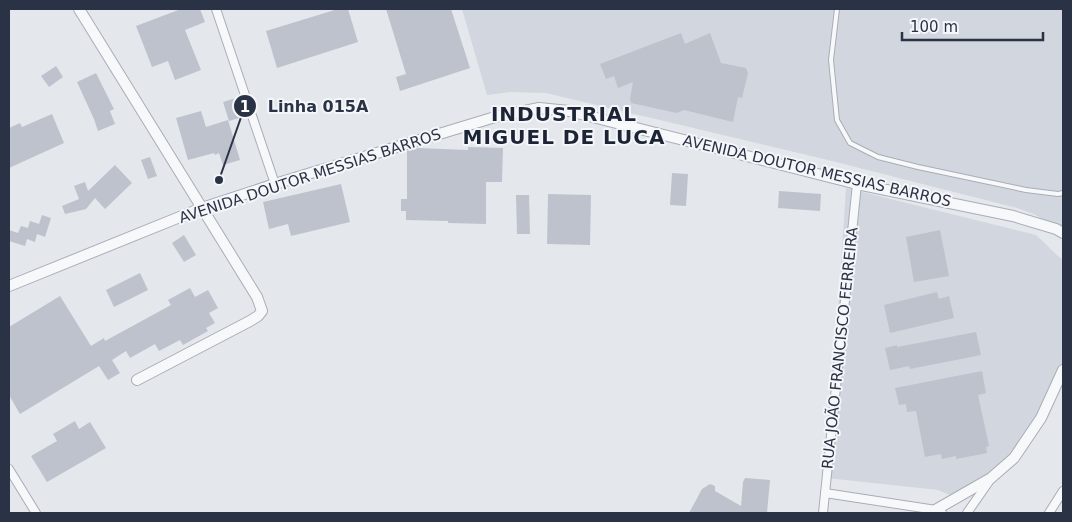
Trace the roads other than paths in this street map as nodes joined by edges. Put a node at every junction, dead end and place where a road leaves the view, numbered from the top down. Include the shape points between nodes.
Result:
1 (79, 9) edge
2 (216, 9) edge
3 (837, 9) edge
4 (275, 184) junction
5 (857, 184) junction
6 (1063, 193) edge
7 (202, 208) junction
8 (1060, 231) edge
9 (1063, 237) edge
10 (9, 286) edge
11 (1063, 370) edge
12 (137, 380) dead end
13 (9, 469) edge
14 (991, 478) junction
15 (1063, 491) edge
16 (825, 493) junction
17 (936, 512) edge
18 (36, 513) edge
19 (823, 513) edge
20 (967, 513) edge
21 (1050, 513) edge

1 - 7 street
2 - 4 street
3 - 6 lane via 830,60 838,120 850,143 878,157 1026,190
4 - 5 street, AVENIDA DOUTOR MESSIAS BARROS via 495,117 539,108 570,111
4 - 7 street, AVENIDA DOUTOR MESSIAS BARROS
5 - 8 street, AVENIDA DOUTOR MESSIAS BARROS via 1013,216
5 - 16 street, RUA JOÃO FRANCISCO FERREIRA
7 - 10 street, AVENIDA DOUTOR MESSIAS BARROS
7 - 12 street via 257,297 262,311 250,321
8 - 9 street, AVENIDA DOUTOR MESSIAS BARROS
11 - 14 street via 1041,418 1014,458
13 - 18 street
14 - 17 street
14 - 20 street
15 - 21 street
16 - 17 street
16 - 19 street, RUA JOÃO FRANCISCO FERREIRA

